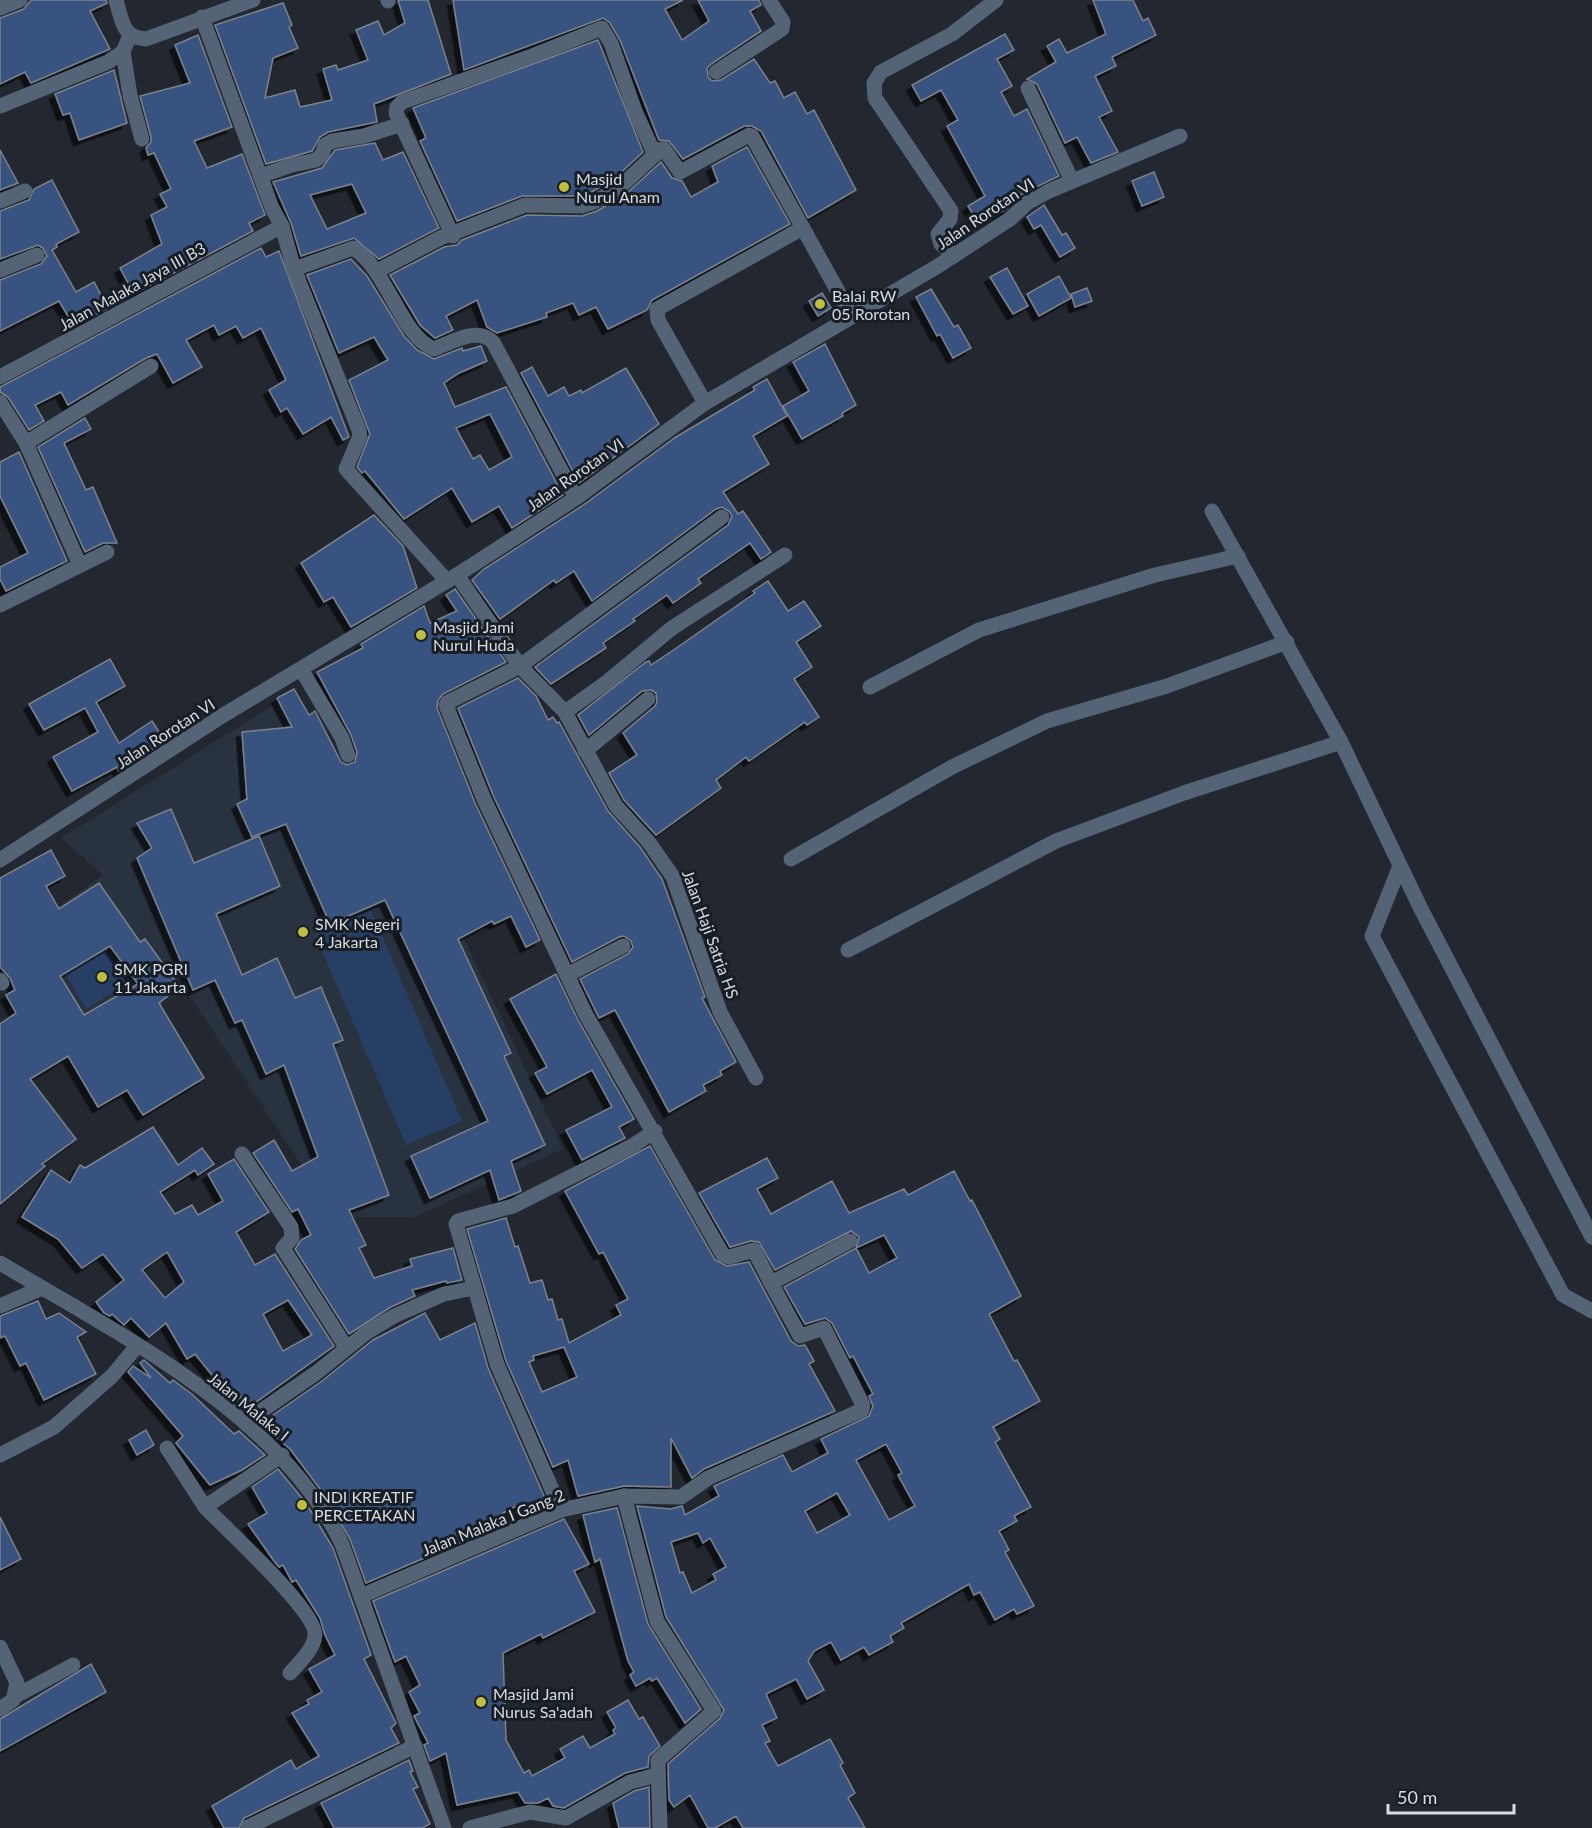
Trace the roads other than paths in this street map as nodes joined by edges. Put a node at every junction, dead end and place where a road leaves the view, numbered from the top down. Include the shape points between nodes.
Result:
1 (20, 0) edge
2 (116, 0) edge
3 (253, 0) edge
4 (769, 0) edge
5 (996, 0) edge
6 (0, 8) edge
7 (202, 17) junction
8 (130, 35) junction
9 (123, 52) junction
10 (716, 72) dead end
11 (1028, 88) dead end
12 (0, 106) edge
13 (402, 124) junction
14 (1180, 136) dead end
15 (142, 139) dead end
16 (655, 155) junction
17 (260, 176) junction
18 (1072, 182) junction
19 (25, 191) dead end
20 (0, 201) edge
21 (282, 226) junction
22 (801, 229) junction
23 (453, 236) junction
24 (37, 255) dead end
25 (954, 256) junction
26 (294, 269) junction
27 (0, 270) edge
28 (377, 271) junction
29 (851, 315) junction
30 (151, 366) dead end
31 (0, 377) edge
32 (0, 402) edge
33 (705, 403) junction
34 (26, 443) junction
35 (576, 498) junction
36 (1212, 511) dead end
37 (722, 517) dead end
38 (107, 552) dead end
39 (785, 555) dead end
40 (1238, 556) junction
41 (80, 565) junction
42 (452, 578) junction
43 (1, 601) edge
44 (1287, 642) junction
45 (520, 666) junction
46 (301, 669) junction
47 (870, 687) dead end
48 (648, 699) dead end
49 (565, 712) junction
50 (1341, 742) junction
51 (585, 751) junction
52 (348, 755) dead end
53 (791, 859) dead end
54 (0, 860) edge
55 (1400, 866) junction
56 (622, 946) dead end
57 (848, 950) dead end
58 (567, 975) junction
59 (756, 1078) dead end
60 (655, 1131) junction
61 (242, 1154) dead end
62 (1592, 1237) edge
63 (850, 1241) dead end
64 (0, 1263) edge
65 (771, 1283) junction
66 (42, 1288) junction
67 (474, 1288) junction
68 (0, 1306) edge
69 (1592, 1311) edge
70 (137, 1346) junction
71 (346, 1347) junction
72 (245, 1422) junction
73 (167, 1448) dead end
74 (0, 1455) edge
75 (282, 1455) junction
76 (624, 1496) junction
77 (213, 1502) junction
78 (561, 1510) junction
79 (361, 1596) junction
80 (0, 1647) edge
81 (73, 1665) dead end
82 (290, 1673) dead end
83 (7, 1704) edge
84 (415, 1746) junction
85 (657, 1770) junction
86 (248, 1827) edge
87 (444, 1828) edge
88 (470, 1828) edge
89 (660, 1828) edge

1 - 6 street
2 - 8 street via 124,29
3 - 7 street
4 - 10 street via 783,22 782,29
5 - 25 street via 952,34 881,72 874,83 875,98 951,211 950,219 938,234 941,244
7 - 8 street via 146,39
7 - 17 street
8 - 9 street
9 - 12 street via 108,62
9 - 15 street
11 - 18 street
13 - 16 street via 396,113 402,102 601,28 611,43
13 - 17 street via 332,141 316,160
13 - 23 street
14 - 18 street, Jalan Rorotan VI
16 - 22 street via 664,149 680,172 744,136 752,136
16 - 23 street via 620,187 594,202 582,206 525,206
17 - 21 street
18 - 25 street, Jalan Rorotan VI via 1027,203
19 - 20 street
21 - 26 street
21 - 31 street, Jalan Malaka Jaya III B3
22 - 29 street
22 - 33 street via 657,309 658,320
23 - 28 street via 441,238
24 - 27 street
25 - 29 street, Jalan Rorotan VI
26 - 28 street via 353,248
26 - 42 street, Jalan Haji Satria HS via 359,430 346,469
28 - 35 street via 427,347 434,350 486,334
29 - 33 street, Jalan Rorotan VI
30 - 34 street
32 - 34 street
33 - 35 street, Jalan Rorotan VI
34 - 41 street
35 - 42 street, Jalan Rorotan VI
36 - 40 street
37 - 45 street
38 - 41 street
39 - 49 street via 672,628
40 - 44 street
40 - 47 street via 1155,575 979,630
41 - 43 street
42 - 45 street, Jalan Haji Satria HS
42 - 46 street, Jalan Rorotan VI
44 - 50 street
44 - 53 street via 1167,686 1047,721 952,767
45 - 49 street, Jalan Haji Satria HS
45 - 58 street via 446,705 484,800
46 - 52 street
46 - 54 street, Jalan Rorotan VI
48 - 51 street
49 - 51 street, Jalan Haji Satria HS
50 - 55 street
50 - 57 street via 1184,793 1056,841
51 - 59 street, Jalan Haji Satria HS via 616,806 648,840 673,877 720,1012
55 - 62 street
55 - 69 street via 1372,936 1563,1295
56 - 58 street
58 - 60 street
60 - 65 street via 723,1255 754,1250
60 - 67 street via 513,1206 458,1221
61 - 71 street via 291,1227 292,1238 283,1248
63 - 65 street
64 - 66 street, Jalan Malaka I
65 - 76 street, Jalan Malaka I Gang 2 via 800,1336 824,1328 863,1409 708,1478 681,1497
66 - 68 street
66 - 70 street, Jalan Malaka I
67 - 71 street via 444,1294 394,1316
67 - 78 street via 497,1364
70 - 72 street, Jalan Malaka I
70 - 74 street via 112,1376 54,1428
71 - 72 street via 308,1379
72 - 75 street, Jalan Malaka I
73 - 77 street
75 - 77 street
75 - 79 street, Jalan Malaka I via 329,1515
76 - 78 street, Jalan Malaka I Gang 2
76 - 85 street via 657,1621 714,1711 658,1760
77 - 82 street via 314,1626 315,1637
78 - 79 street, Jalan Malaka I Gang 2
79 - 84 street, Jalan Malaka I
80 - 83 street via 17,1683
81 - 83 street
84 - 86 street
84 - 87 street, Jalan Malaka I
85 - 88 street via 566,1818 530,1812
85 - 89 street

